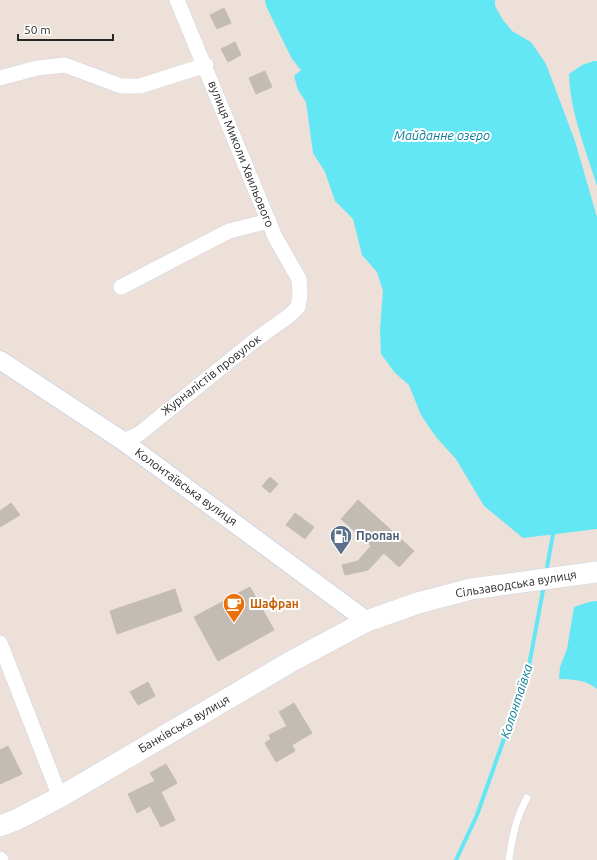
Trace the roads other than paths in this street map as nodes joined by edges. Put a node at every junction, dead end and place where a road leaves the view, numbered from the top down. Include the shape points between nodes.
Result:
1 (177, 0) edge
2 (206, 65) junction
3 (0, 78) edge
4 (269, 221) junction
5 (121, 286) dead end
6 (298, 307) joint
7 (0, 360) edge
8 (123, 441) junction
9 (589, 573) edge
10 (367, 621) junction
11 (0, 643) edge
12 (60, 797) junction
13 (527, 798) dead end
14 (0, 826) edge
15 (509, 860) edge

1 - 2 street, вулиця Миколи Хвильового
2 - 3 street via 130,87 65,65 38,68
2 - 4 street, вулиця Миколи Хвильового
4 - 5 street via 229,232
4 - 6 street, вулиця Миколи Хвильового via 275,237 299,279
6 - 8 street, Журналістів провулок via 139,434
7 - 8 street, Колонтаївська вулиця
8 - 10 street, Колонтаївська вулиця
9 - 10 main road, Сільзаводська вулиця via 472,589 418,603
10 - 12 main road, Банківська вулиця via 292,661
11 - 12 street
12 - 14 main road, Банківська вулиця
13 - 15 lane via 516,821

